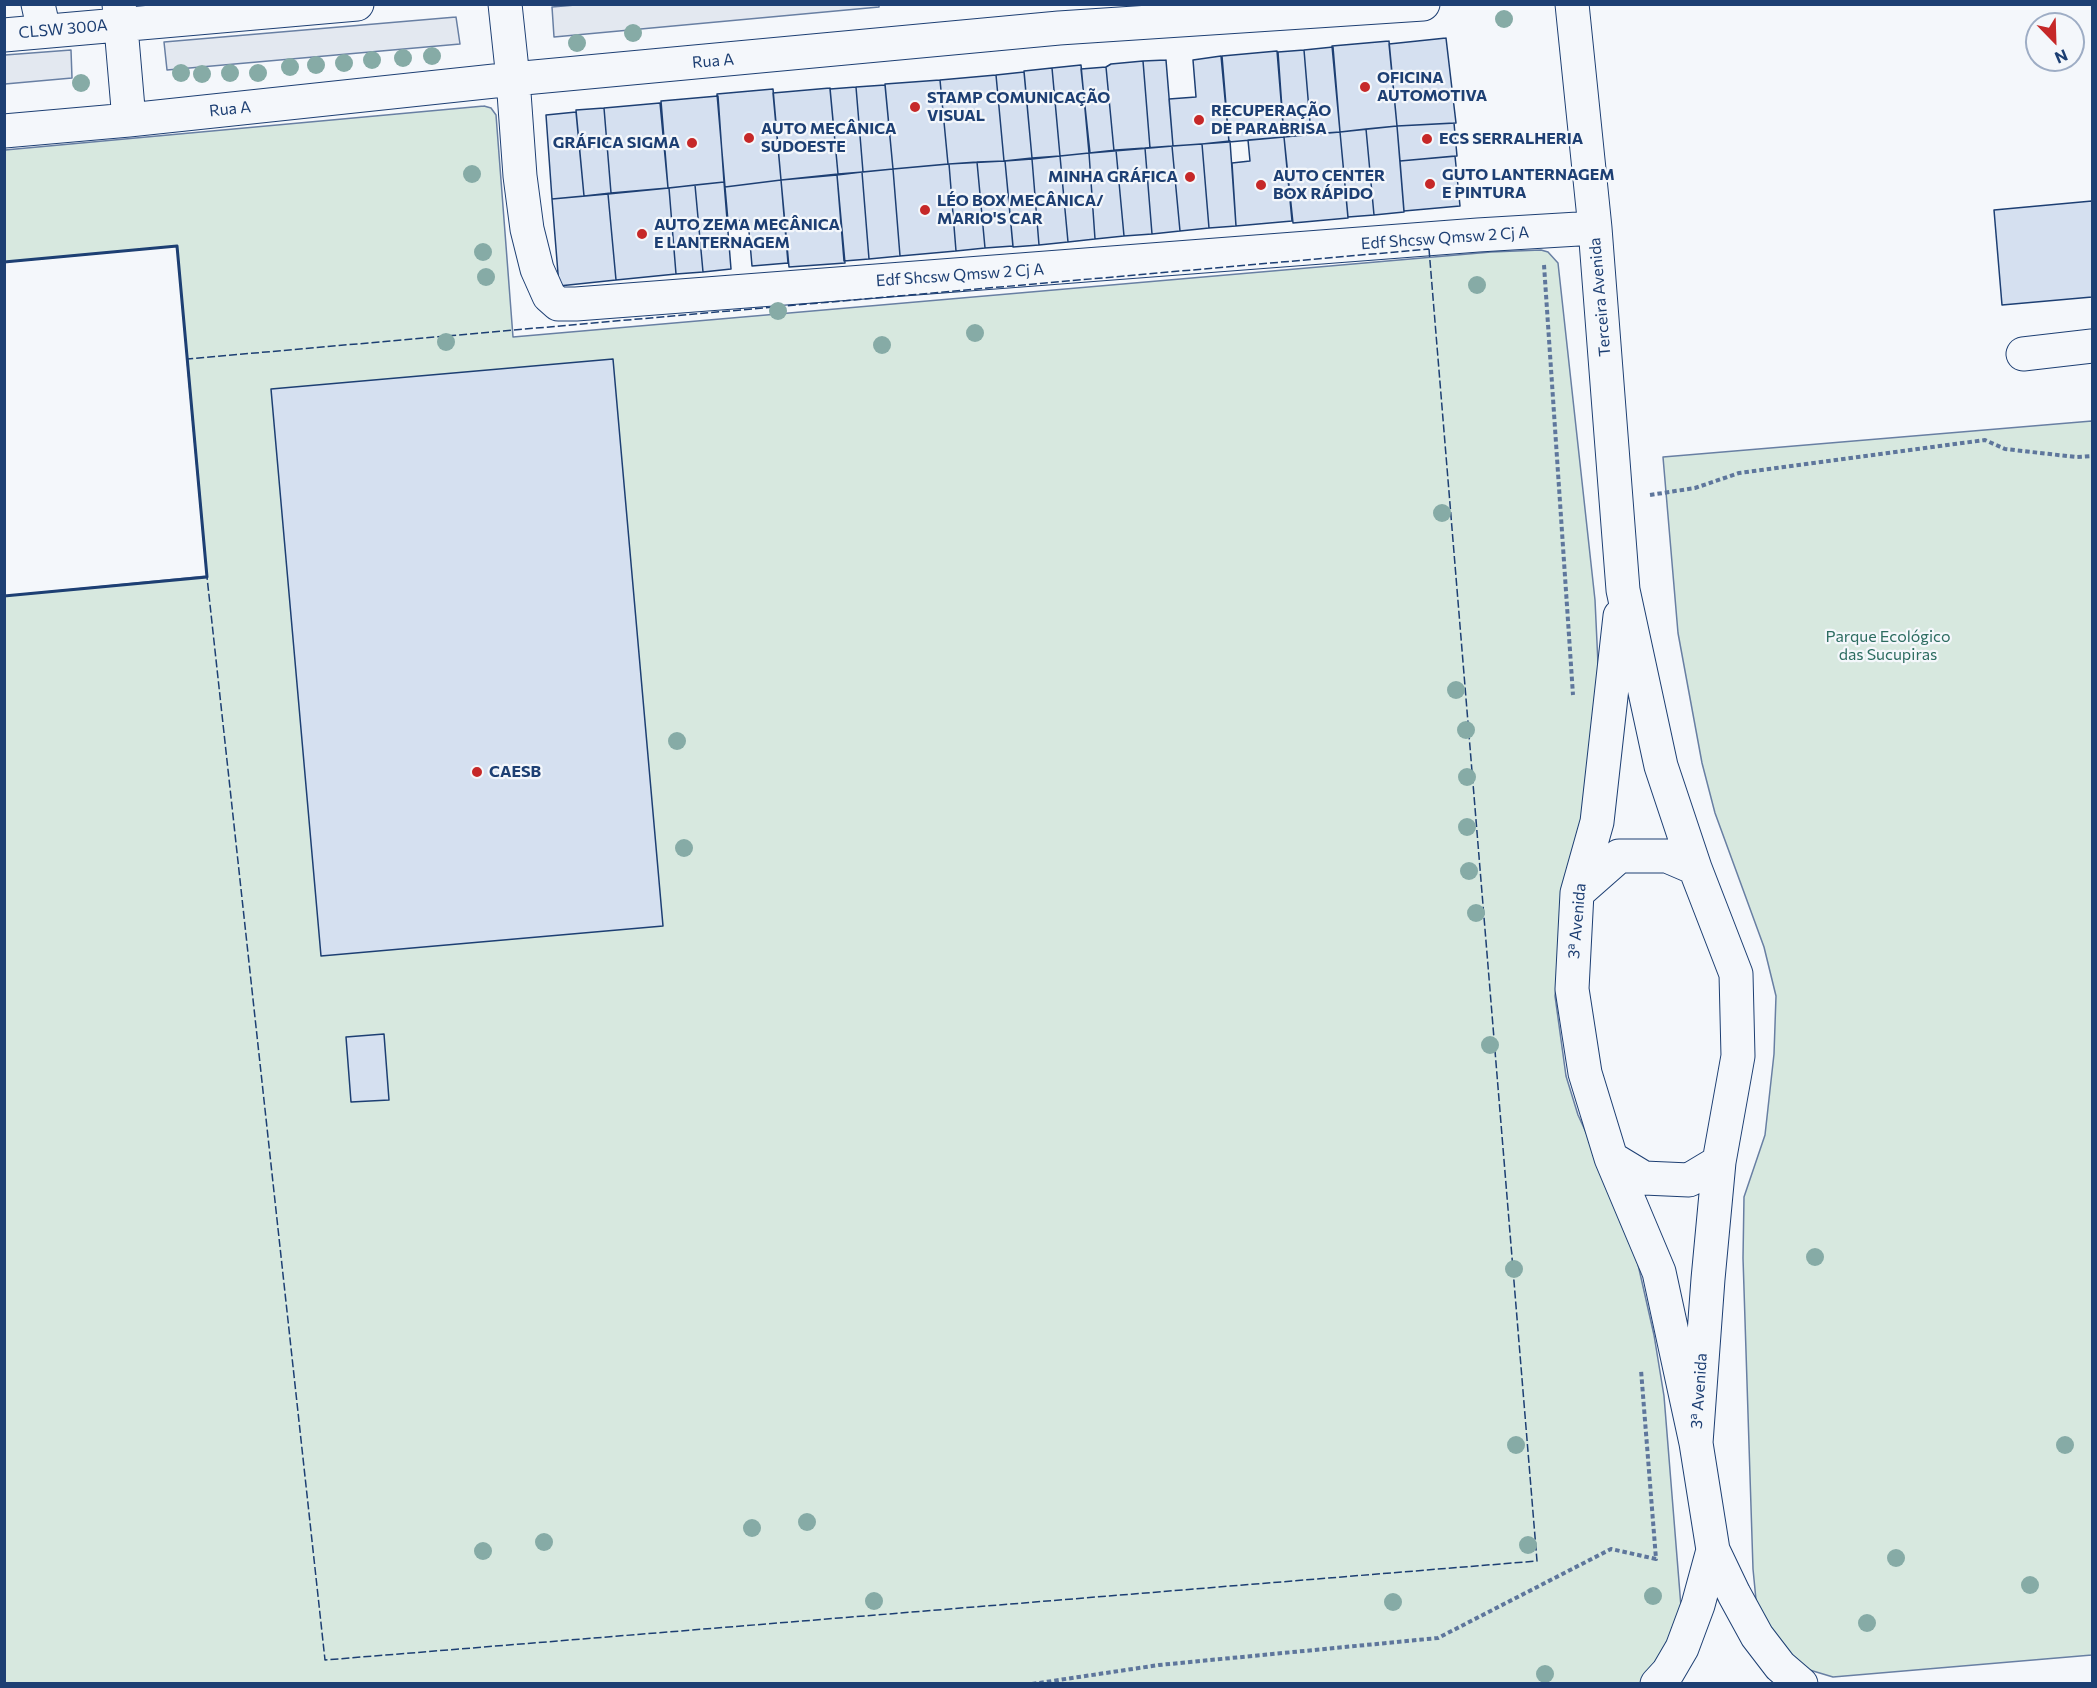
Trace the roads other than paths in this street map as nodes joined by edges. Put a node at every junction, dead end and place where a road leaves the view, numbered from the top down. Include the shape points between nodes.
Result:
1 (357, 4) edge
2 (505, 4) edge
3 (1423, 4) edge
4 (1572, 4) edge
5 (321, 6) edge
6 (120, 14) edge
7 (1058, 16) edge
8 (41, 18) edge
9 (4, 34) edge
10 (513, 80) junction
11 (129, 120) junction
12 (4, 131) edge
13 (1595, 228) junction
14 (2092, 346) edge
15 (2023, 354) dead end
16 (1623, 590) junction
17 (1695, 868) junction
18 (1577, 893) junction
19 (1611, 1158) junction
20 (1719, 1162) junction
21 (1696, 1443) junction
22 (1713, 1550) junction
23 (1657, 1683) edge
24 (1801, 1683) edge

1 - 5 street, CLSW 300A
2 - 10 street
3 - 7 street, Rua A
4 - 13 street, Terceira Avenida
5 - 6 street, CLSW 300A
6 - 8 street, CLSW 300A
6 - 11 street, CLSW 300A
7 - 10 street, Rua A
8 - 9 street, CLSW 300A
10 - 11 street, Rua A
10 - 13 street, Edf Shcsw Qmsw 2 Cj A via 527,229 537,269 549,296 558,304
11 - 12 street, Rua A
13 - 16 street, Terceira Avenida
14 - 15 street
16 - 17 street, 3ª Avenida via 1661,766
16 - 18 street, 3ª Avenida via 1597,822
17 - 18 street via 1667,855 1619,856
17 - 20 street, 3ª Avenida via 1736,974 1738,1056
18 - 19 street, 3ª Avenida via 1572,988 1585,1073
19 - 20 street via 1644,1178 1689,1180
19 - 21 street, 3ª Avenida via 1659,1272
20 - 21 street, 3ª Avenida
21 - 22 street
22 - 23 street via 1682,1648
22 - 24 street via 1757,1636 1780,1666

